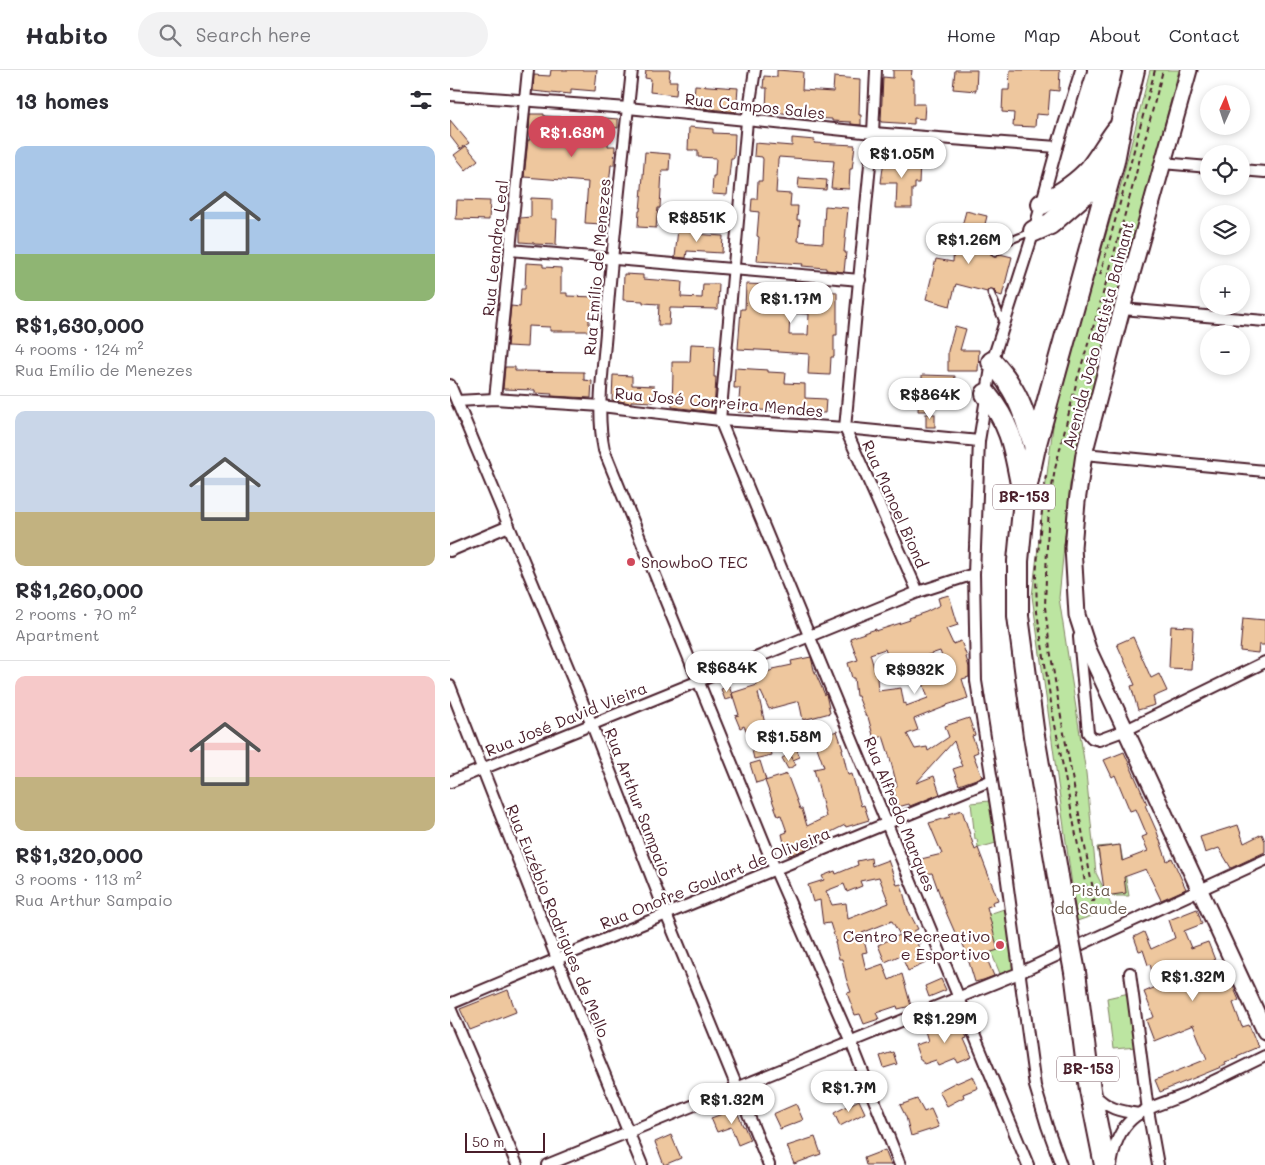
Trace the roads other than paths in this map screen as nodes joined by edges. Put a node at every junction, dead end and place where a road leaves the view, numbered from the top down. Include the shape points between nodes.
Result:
1 (528, 70) edge
2 (632, 70) edge
3 (755, 70) edge
4 (876, 70) edge
5 (1082, 70) edge
6 (1134, 70) edge
7 (1189, 70) edge
8 (450, 94) edge
9 (526, 100) junction
10 (628, 108) junction
11 (747, 121) junction
12 (1121, 124) junction
13 (873, 133) junction
14 (1057, 147) junction
15 (1162, 164) junction
16 (1200, 166) edge
17 (1250, 171) edge
18 (1265, 172) edge
19 (1110, 177) junction
20 (1042, 204) junction
21 (1034, 231) junction
22 (510, 250) junction
23 (996, 253) dead end
24 (611, 258) junction
25 (734, 270) junction
26 (860, 280) junction
27 (991, 293) dead end
28 (1122, 309) junction
29 (1265, 322) edge
30 (1004, 324) junction
31 (992, 362) junction
32 (450, 385) edge
33 (986, 394) junction
34 (494, 399) junction
35 (457, 401) junction
36 (600, 406) junction
37 (720, 420) junction
38 (846, 428) junction
39 (979, 441) junction
40 (1035, 447) junction
41 (1084, 454) junction
42 (1265, 471) edge
43 (1024, 499) junction
44 (509, 526) junction
45 (450, 551) edge
46 (974, 574) junction
47 (918, 592) junction
48 (1076, 615) junction
49 (810, 637) junction
50 (1265, 662) edge
51 (698, 682) junction
52 (450, 686) edge
53 (592, 725) junction
54 (1126, 730) junction
55 (482, 769) junction
56 (992, 780) junction
57 (450, 782) edge
58 (887, 824) junction
59 (1265, 860) edge
60 (775, 869) junction
61 (1199, 890) junction
62 (666, 914) junction
63 (1069, 942) junction
64 (557, 959) junction
65 (1130, 973) dead end
66 (1020, 974) junction
67 (959, 998) junction
68 (450, 1006) edge
69 (1265, 1031) edge
70 (850, 1042) junction
71 (1265, 1056) edge
72 (738, 1088) junction
73 (1090, 1090) junction
74 (1143, 1112) junction
75 (628, 1133) junction
76 (517, 1165) edge
77 (547, 1165) edge
78 (642, 1165) edge
79 (770, 1165) edge
80 (900, 1165) edge
81 (1027, 1165) edge
82 (1061, 1165) edge
83 (1105, 1165) edge
84 (1111, 1165) edge
85 (1158, 1165) edge

1 - 9 street, Rua Leandra Leal
2 - 10 street, Rua Emílio de Menezes
3 - 11 street
4 - 13 street
5 - 14 street
6 - 12 highway, BR-153
7 - 15 street, Avenida João Batista Balmant
8 - 9 street, Rua Campos Sales
9 - 10 street, Rua Campos Sales
9 - 22 street, Rua Leandra Leal
10 - 11 street, Rua Campos Sales
10 - 24 street, Rua Emílio de Menezes
11 - 13 street, Rua Campos Sales
11 - 25 street
12 - 19 highway, BR-153
12 - 20 highway via 1081,179
13 - 14 street, Rua Campos Sales
13 - 26 street
14 - 20 street
15 - 16 street
15 - 28 street, Avenida João Batista Balmant
17 - 18 street
19 - 21 highway via 1050,224
19 - 40 highway, BR-153
20 - 21 street
21 - 23 lane via 1009,242
21 - 30 street
22 - 24 street
22 - 34 street, Rua Leandra Leal
24 - 25 street
24 - 36 street, Rua Emílio de Menezes
25 - 26 street
25 - 37 street
26 - 38 street
27 - 30 lane
28 - 29 street
28 - 41 street, Avenida João Batista Balmant
30 - 31 street
31 - 33 street
31 - 40 highway via 1017,398
32 - 35 street, Rua Arthur Sampaio
33 - 39 street
33 - 43 highway via 1004,418 1010,434
34 - 35 street, Rua José Correira Mendes
34 - 36 street, Rua José Correira Mendes
35 - 44 street, Rua Arthur Sampaio
36 - 37 street, Rua José Correira Mendes
36 - 51 street, Rua Emílio de Menezes via 604,450
37 - 38 street, Rua José Correira Mendes
37 - 49 street, Rua Alfredo Marques
38 - 39 street, Rua José Correira Mendes
38 - 47 street, Rua Manoel Biond
39 - 46 street
40 - 43 highway, BR-153
41 - 42 street
41 - 48 street, Avenida João Batista Balmant via 1073,547
43 - 63 highway, BR-153 via 1018,561 1018,616 1034,736
44 - 45 street
44 - 53 street, Rua Arthur Sampaio
46 - 47 street, Rua José David Vieira
46 - 56 street via 976,681
47 - 49 street, Rua José David Vieira
48 - 54 street, Avenida João Batista Balmant via 1088,649
48 - 54 street via 1088,733 1099,740
49 - 51 street, Rua José David Vieira
49 - 58 street, Rua Alfredo Marques
50 - 54 street
51 - 53 street, Rua José David Vieira
51 - 60 street, Rua Emílio de Menezes
52 - 55 street, Rua Euzébio Rodrigues de Mello
53 - 55 street, Rua José David Vieira
53 - 62 street, Rua Arthur Sampaio
54 - 61 street, Avenida João Batista Balmant
55 - 57 street, Rua José David Vieira
55 - 64 street, Rua Euzébio Rodrigues de Mello
56 - 58 street, Rua Onofre Goulart de Oliveira
56 - 66 street
58 - 60 street, Rua Onofre Goulart de Oliveira
58 - 67 street, Rua Alfredo Marques
59 - 61 street
60 - 62 street, Rua Onofre Goulart de Oliveira
60 - 70 street, Rua Emílio de Menezes
61 - 63 street
61 - 69 street, Avenida João Batista Balmant
62 - 64 street, Rua Onofre Goulart de Oliveira
62 - 72 street, Rua Arthur Sampaio
63 - 66 street
63 - 73 highway, BR-153, bridge
64 - 68 street, Rua Onofre Goulart de Oliveira
64 - 75 street, Rua Euzébio Rodrigues de Mello
65 - 74 street
66 - 67 street
66 - 82 street via 1035,1086
67 - 70 street
67 - 81 street, Rua Alfredo Marques
68 - 76 street
70 - 72 street
70 - 80 street, Rua Emílio de Menezes
71 - 74 street
72 - 75 street
72 - 79 street, Rua Arthur Sampaio
73 - 74 street via 1109,1108
73 - 83 highway, BR-153
74 - 84 street via 1119,1135
74 - 85 street
75 - 77 street
75 - 78 street, Rua Euzébio Rodrigues de Mello

